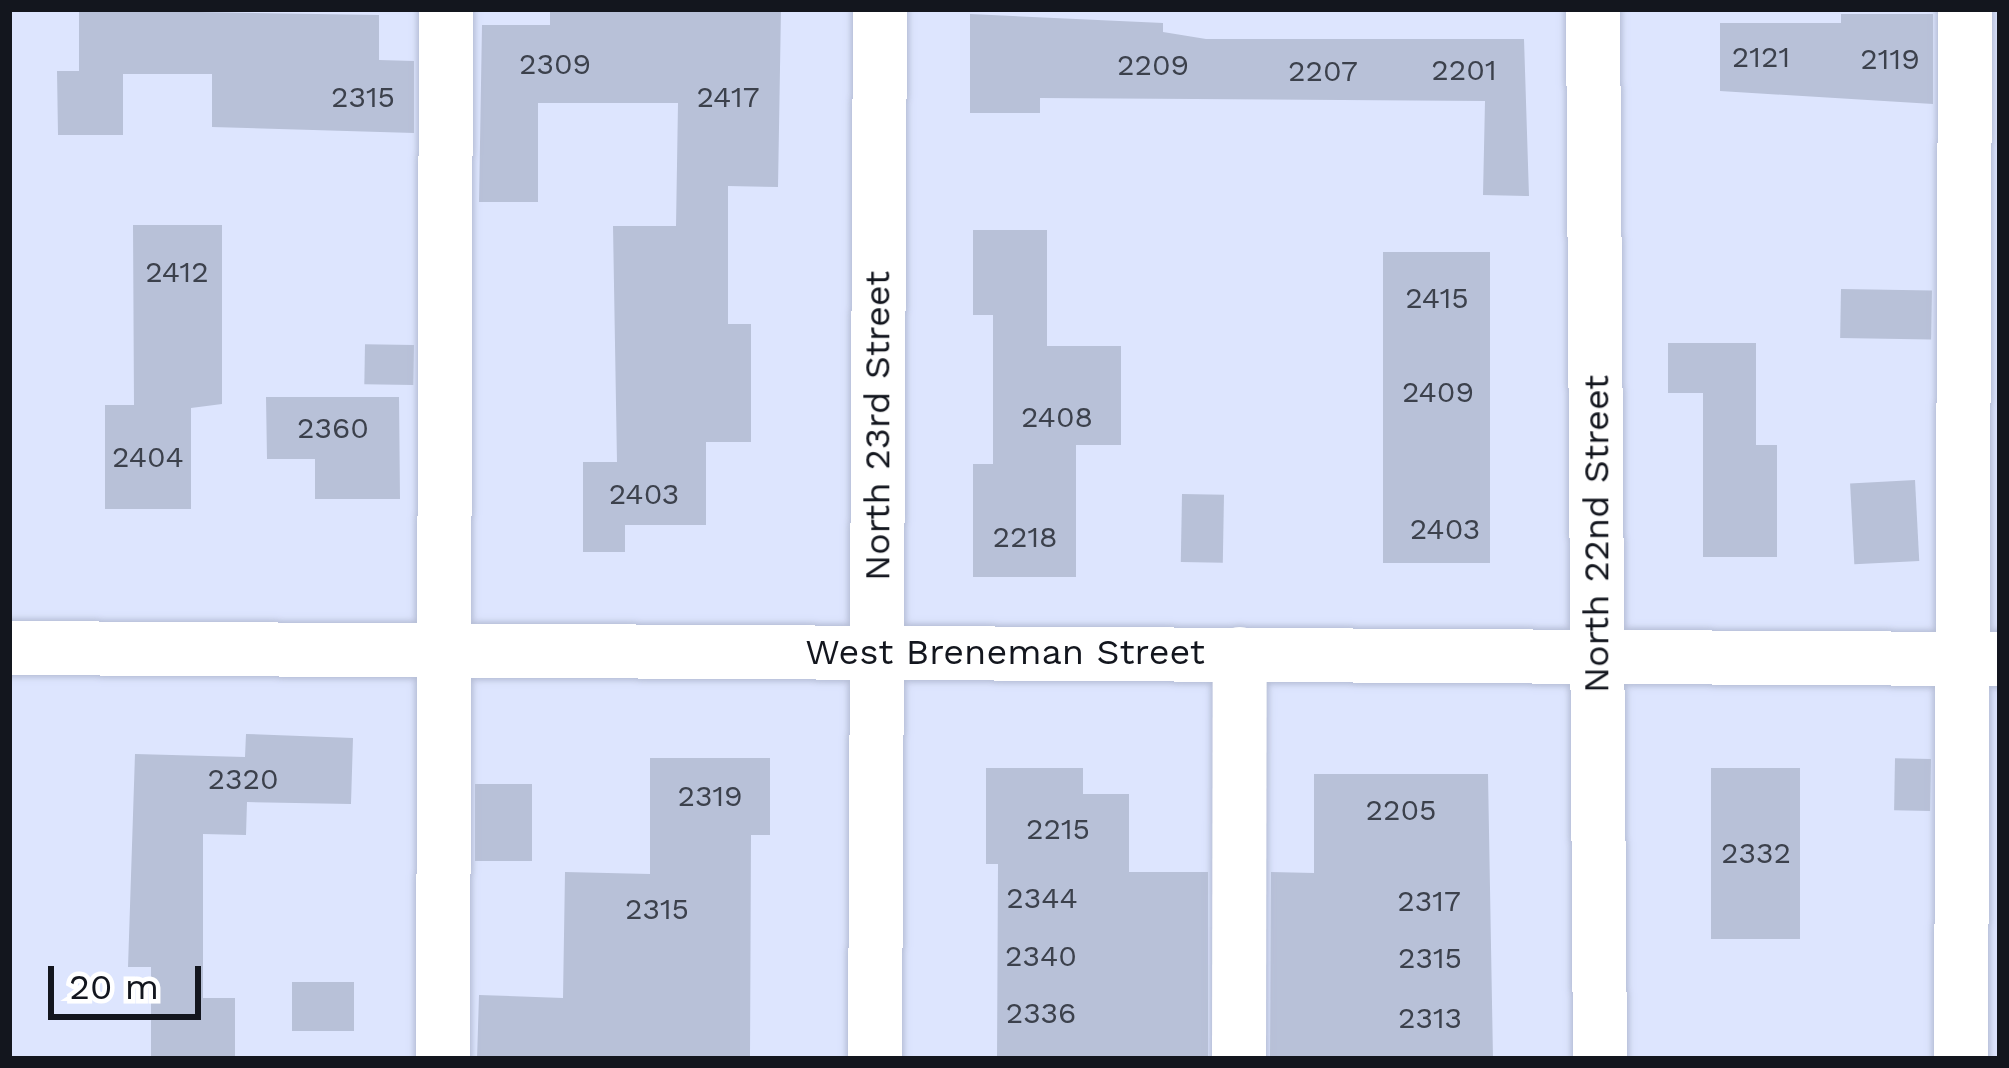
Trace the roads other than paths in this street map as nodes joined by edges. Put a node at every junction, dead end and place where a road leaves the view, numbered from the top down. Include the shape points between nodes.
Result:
1 (446, 9) edge
2 (880, 9) edge
3 (1593, 9) edge
4 (1965, 9) edge
5 (9, 648) edge
6 (446, 650) junction
7 (877, 652) junction
8 (1240, 654) junction
9 (1598, 657) junction
10 (1981, 659) edge
11 (443, 1059) edge
12 (875, 1059) edge
13 (1239, 1059) edge
14 (1600, 1059) edge
15 (1961, 1059) edge

1 - 6 street
2 - 7 street, North 23rd Street
3 - 9 street, North 22nd Street
4 - 10 street
5 - 6 street, West Breneman Street
6 - 7 street, West Breneman Street
6 - 11 street
7 - 8 street, West Breneman Street
7 - 12 street, North 23rd Street
8 - 9 street, West Breneman Street
8 - 13 street
9 - 10 street, West Breneman Street
9 - 14 street, North 22nd Street
10 - 15 street

